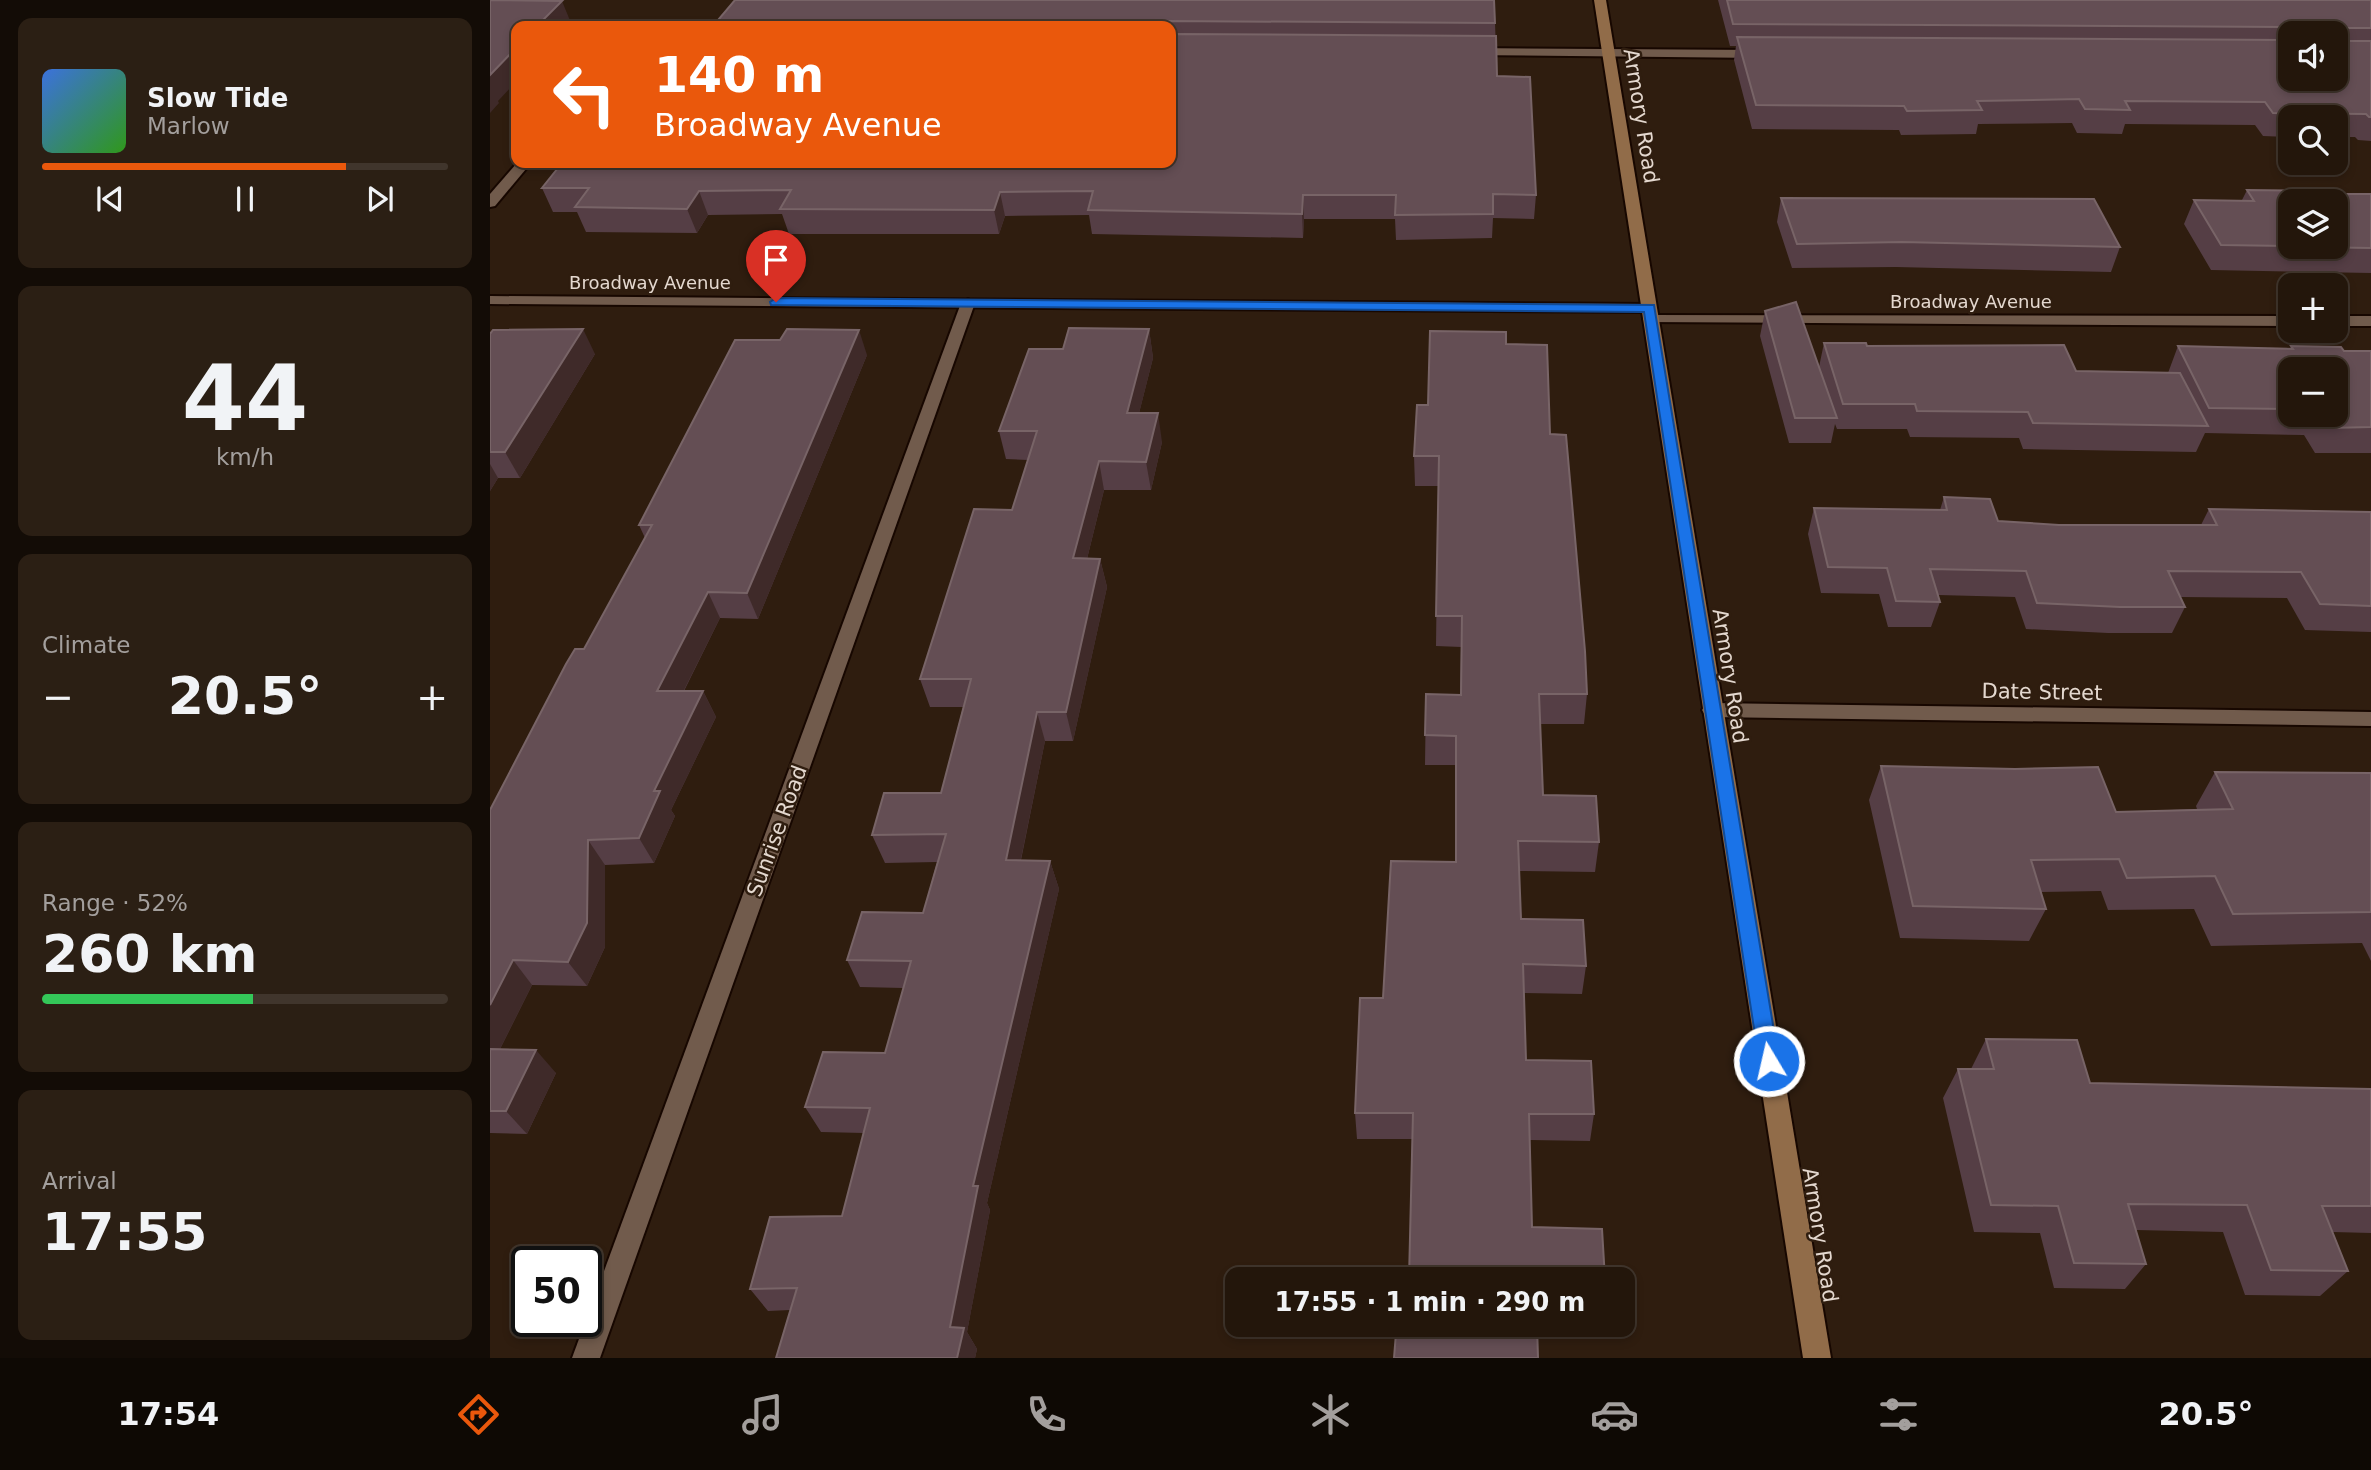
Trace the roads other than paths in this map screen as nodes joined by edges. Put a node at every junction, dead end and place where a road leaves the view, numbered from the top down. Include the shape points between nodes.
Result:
1 (1600, 0) edge
2 (1458, 52) edge
3 (1608, 53) junction
4 (1780, 54) edge
5 (520, 168) edge
6 (490, 203) edge
7 (490, 300) edge
8 (968, 303) junction
9 (1650, 313) junction
10 (2278, 321) edge
11 (2348, 321) edge
12 (2371, 321) edge
13 (1712, 710) junction
14 (2371, 719) edge
15 (586, 1358) edge
16 (1817, 1358) edge

1 - 3 main road, Armory Road
2 - 3 street
3 - 4 street
3 - 9 main road, Armory Road
5 - 6 street
7 - 8 street, Broadway Avenue
8 - 9 street, Broadway Avenue
8 - 15 street, Sunrise Road
9 - 10 street, Broadway Avenue
9 - 13 main road, Armory Road
11 - 12 street
13 - 14 street, Date Street
13 - 16 main road, Armory Road

